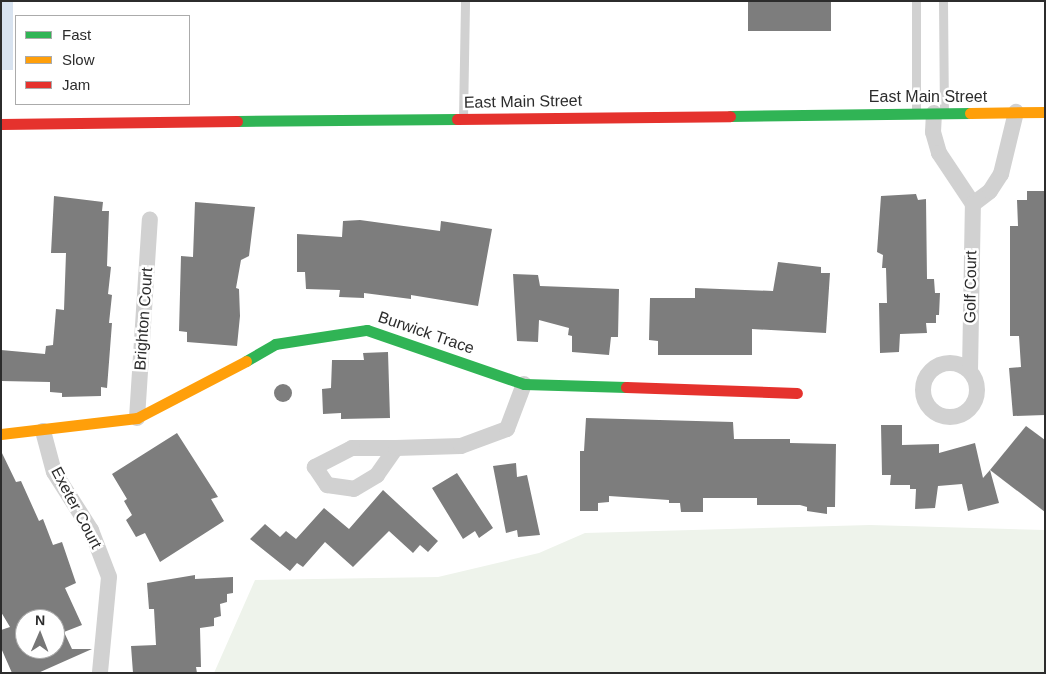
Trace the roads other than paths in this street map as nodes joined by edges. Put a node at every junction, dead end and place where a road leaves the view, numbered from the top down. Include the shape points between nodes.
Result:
1 (465, 1) edge
2 (916, 1) edge
3 (943, 1) edge
4 (1016, 112) junction
5 (1045, 112) edge
6 (916, 113) junction
7 (939, 113) junction
8 (463, 119) junction
9 (1, 124) edge
10 (973, 204) junction
11 (150, 219) dead end
12 (970, 370) dead end
13 (524, 384) junction
14 (797, 393) dead end
15 (137, 418) junction
16 (43, 431) junction
17 (1, 434) edge
18 (396, 448) dead end
19 (100, 673) edge

1 - 8 lane
2 - 6 lane
3 - 7 lane
4 - 5 main road, East Main Street
4 - 7 main road, East Main Street
4 - 10 street via 1001,174 990,191
6 - 7 main road, East Main Street
6 - 8 main road, East Main Street
7 - 10 street via 933,132 939,153
8 - 9 main road, East Main Street
10 - 12 street, Golf Court
11 - 15 street, Brighton Court
13 - 14 main road, Burwick Trace
13 - 15 main road, Burwick Trace via 367,330 275,344
13 - 18 street via 507,429 461,446
15 - 16 main road, Burwick Trace
16 - 17 main road, Burwick Trace
16 - 19 street, Exeter Court via 54,472 91,530 109,577

